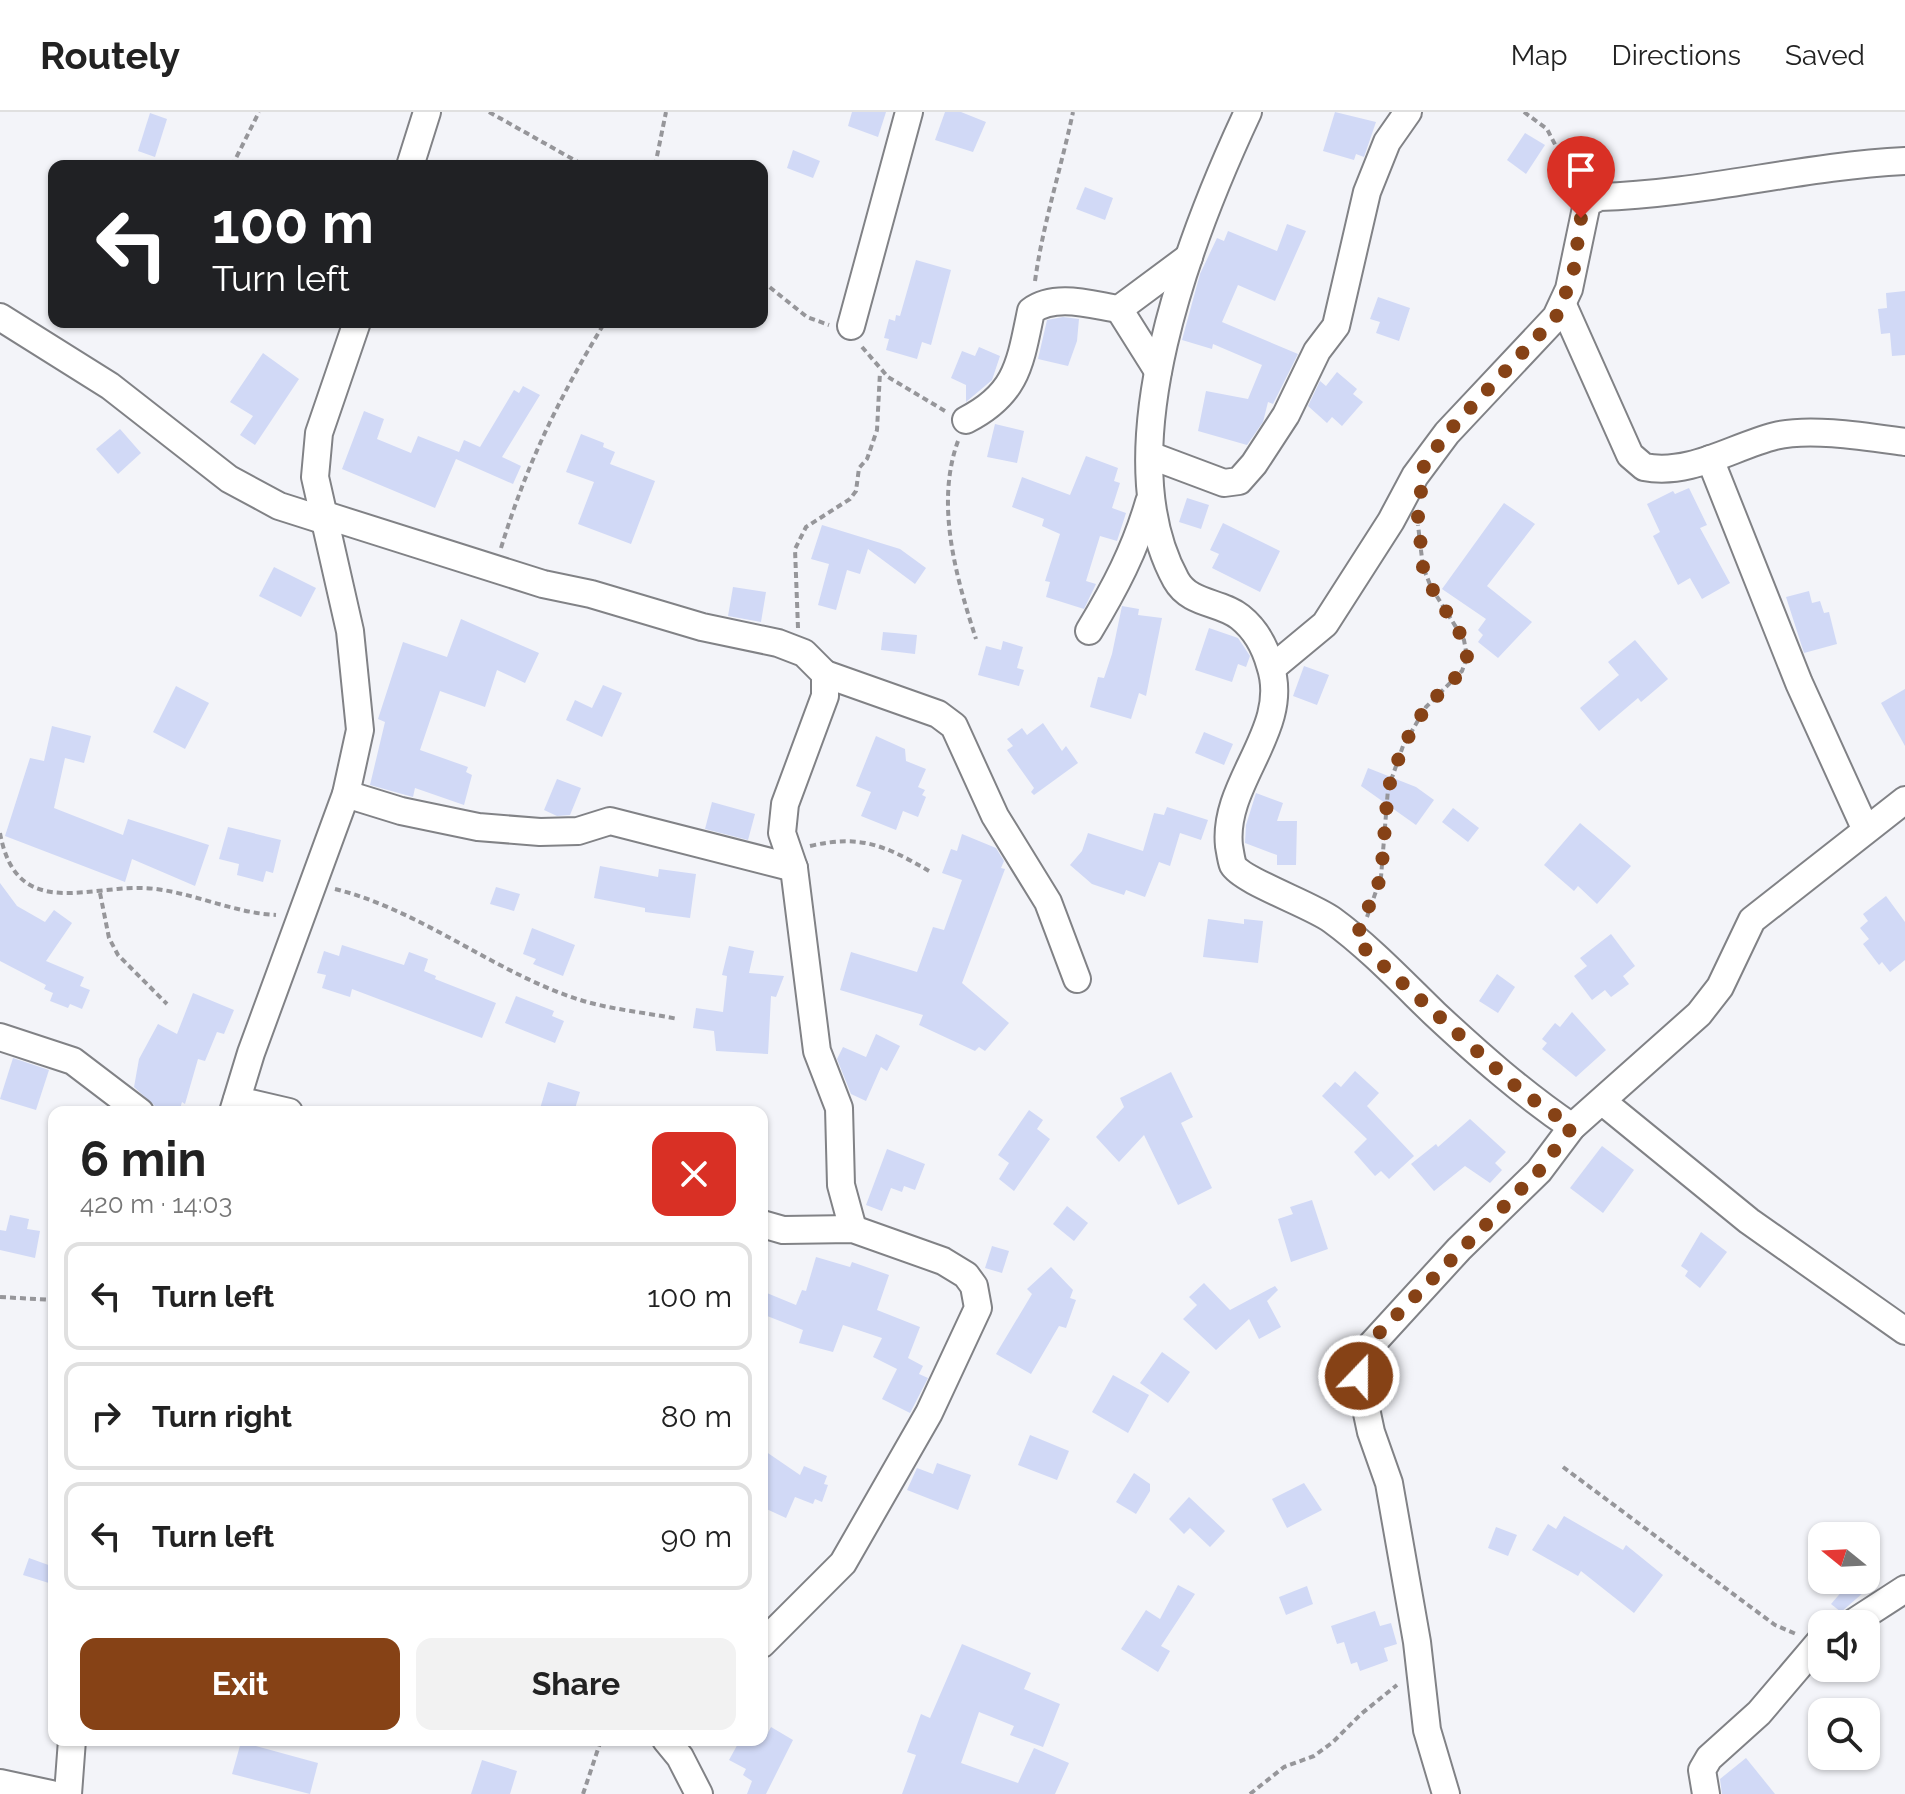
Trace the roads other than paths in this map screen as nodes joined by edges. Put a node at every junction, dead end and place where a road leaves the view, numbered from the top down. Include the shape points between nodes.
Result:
1 (427, 112) edge
2 (909, 112) edge
3 (1248, 112) edge
4 (1408, 112) edge
5 (412, 160) edge
6 (1905, 161) edge
7 (1189, 257) junction
8 (1563, 305) junction
9 (1119, 309) junction
10 (0, 317) edge
11 (851, 326) road end
12 (355, 328) edge
13 (1158, 371) junction
14 (966, 420) road end
15 (1905, 442) edge
16 (1152, 456) junction
17 (1710, 459) junction
18 (1151, 495) junction
19 (323, 517) junction
20 (1089, 631) dead end
21 (1272, 668) junction
22 (825, 674) junction
23 (346, 794) junction
24 (1905, 800) edge
25 (1865, 828) junction
26 (791, 860) junction
27 (1077, 979) dead end
28 (0, 1037) edge
29 (1603, 1102) junction
30 (132, 1106) edge
31 (235, 1106) edge
32 (1572, 1127) junction
33 (841, 1185) junction
34 (768, 1226) edge
35 (853, 1229) junction
36 (821, 1231) junction
37 (1905, 1331) edge
38 (1905, 1589) edge
39 (1873, 1610) edge
40 (768, 1638) edge
41 (1808, 1654) edge
42 (72, 1746) edge
43 (677, 1746) edge
44 (0, 1783) edge
45 (51, 1794) edge
46 (68, 1794) edge
47 (699, 1794) edge
48 (1446, 1794) edge
49 (1706, 1794) edge

1 - 5 street
2 - 11 street
3 - 7 street
4 - 16 street via 1387,142 1367,192 1336,326 1254,464 1239,481 1224,483
6 - 8 street via 1599,197 1587,203
7 - 9 street
7 - 13 street
8 - 17 street via 1630,455 1655,469
8 - 21 street via 1447,433 1325,624
9 - 13 street
9 - 14 street via 1071,302 1047,303 1031,311 1006,392
10 - 19 street via 132,402 229,479 279,506
12 - 19 street via 319,433 315,477
13 - 16 street
15 - 17 street via 1778,435
16 - 18 street
17 - 25 street via 1799,683
18 - 20 street via 1123,576
18 - 21 street via 1155,527 1177,581 1188,594 1239,616 1261,641
19 - 22 street via 494,570 797,650
19 - 23 street via 350,631 360,730
21 - 32 street via 1272,713 1233,807 1233,865 1245,877 1317,911 1355,940 1522,1092
22 - 26 street via 825,696 785,804 782,833
22 - 27 street via 938,714 954,726 995,816 1048,902
23 - 26 street via 478,827 578,831 610,821
23 - 31 street
24 - 25 street
25 - 29 street via 1752,920 1720,987 1699,1014
26 - 33 street via 817,1051 839,1108
28 - 30 street via 73,1061
29 - 32 street
29 - 37 street via 1749,1221
32 - 48 street via 1539,1171 1361,1356 1359,1376 1371,1432 1389,1483 1427,1730
33 - 35 street
33 - 36 street
34 - 36 street
35 - 36 street
35 - 40 street via 943,1261 966,1275 978,1308 929,1413 843,1563
38 - 39 street
41 - 49 street via 1759,1713 1709,1758 1702,1770
42 - 46 street
43 - 47 street
44 - 45 street

